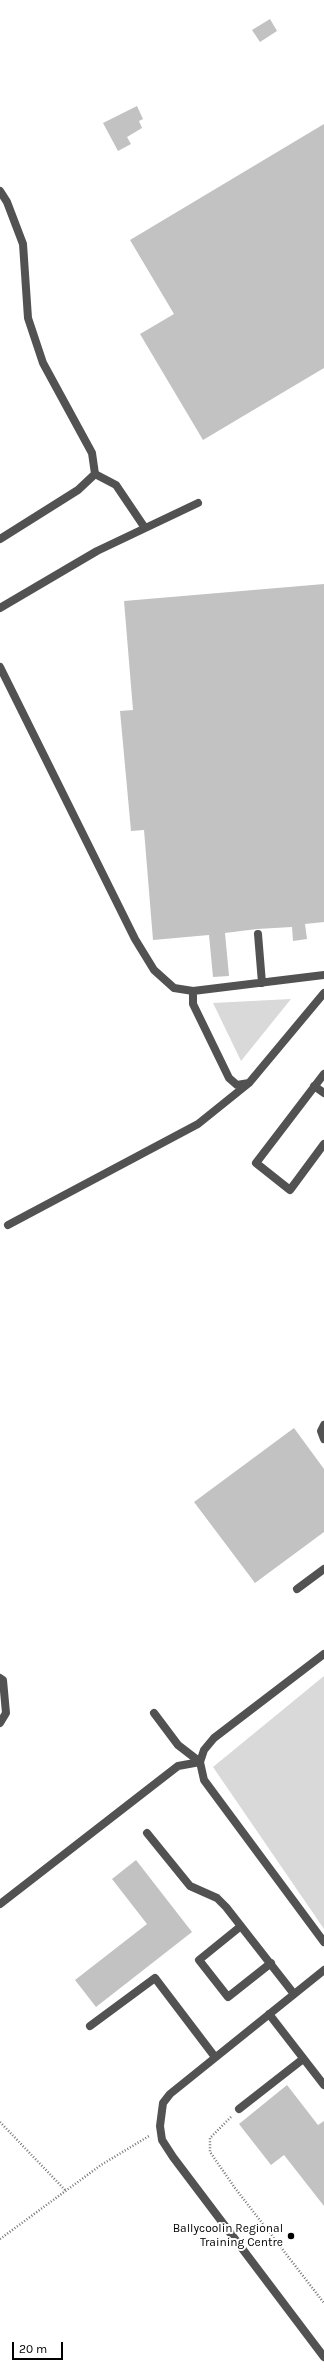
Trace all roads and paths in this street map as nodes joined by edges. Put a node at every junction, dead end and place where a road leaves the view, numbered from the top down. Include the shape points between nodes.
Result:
1 (0, 191) edge
2 (95, 474) junction
3 (198, 503) dead end
4 (145, 528) junction
5 (0, 539) edge
6 (0, 608) edge
7 (0, 667) edge
8 (258, 934) dead end
9 (324, 974) edge
10 (262, 983) junction
11 (193, 991) junction
12 (324, 993) edge
13 (324, 1074) edge
14 (248, 1084) junction
15 (314, 1086) junction
16 (324, 1093) edge
17 (324, 1144) edge
18 (8, 1225) dead end
19 (324, 1425) edge
20 (324, 1439) edge
21 (324, 1569) edge
22 (297, 1589) dead end
23 (324, 1654) edge
24 (0, 1678) edge
25 (154, 1713) dead end
26 (0, 1723) edge
27 (200, 1762) junction
28 (147, 1833) dead end
29 (0, 1904) edge
30 (241, 1926) junction
31 (324, 1942) edge
32 (271, 1963) junction
33 (324, 1970) edge
34 (294, 1994) junction
35 (269, 2014) junction
36 (90, 2026) dead end
37 (215, 2057) junction
38 (303, 2059) junction
39 (324, 2085) edge
40 (239, 2109) joint
41 (0, 2122) edge
42 (160, 2126) junction
43 (66, 2192) junction
44 (0, 2239) edge
45 (324, 2303) edge
46 (324, 2357) edge

1 - 2 street via 7,202 23,244 28,318 43,363 92,453
2 - 4 street via 116,485
2 - 5 street via 78,490
3 - 4 street
4 - 6 street via 97,551
7 - 11 street via 135,939 154,970 174,988
8 - 10 street
9 - 10 street
10 - 11 street
11 - 14 street via 193,1004 229,1078 237,1085
12 - 14 street
13 - 15 street
14 - 18 street via 198,1124
15 - 16 street
15 - 17 street via 256,1163 290,1190
19 - 20 street via 321,1431
21 - 22 street
23 - 27 street via 214,1738 204,1750
24 - 26 street via 3,1680 6,1713
25 - 27 street via 178,1745
27 - 29 street via 178,1766
27 - 31 street via 204,1780
28 - 30 street via 190,1886 217,1898
30 - 32 street
30 - 32 street via 199,1960 228,1997
32 - 34 street
33 - 34 street
34 - 35 street
35 - 37 street
35 - 38 street
36 - 37 street via 154,1978
37 - 42 street via 170,2094 163,2103
38 - 39 street
38 - 40 street
40 - 45 path via 210,2138 210,2152
41 - 43 path
42 - 43 path via 144,2140 101,2165
42 - 46 street via 162,2140 174,2157
43 - 44 path

